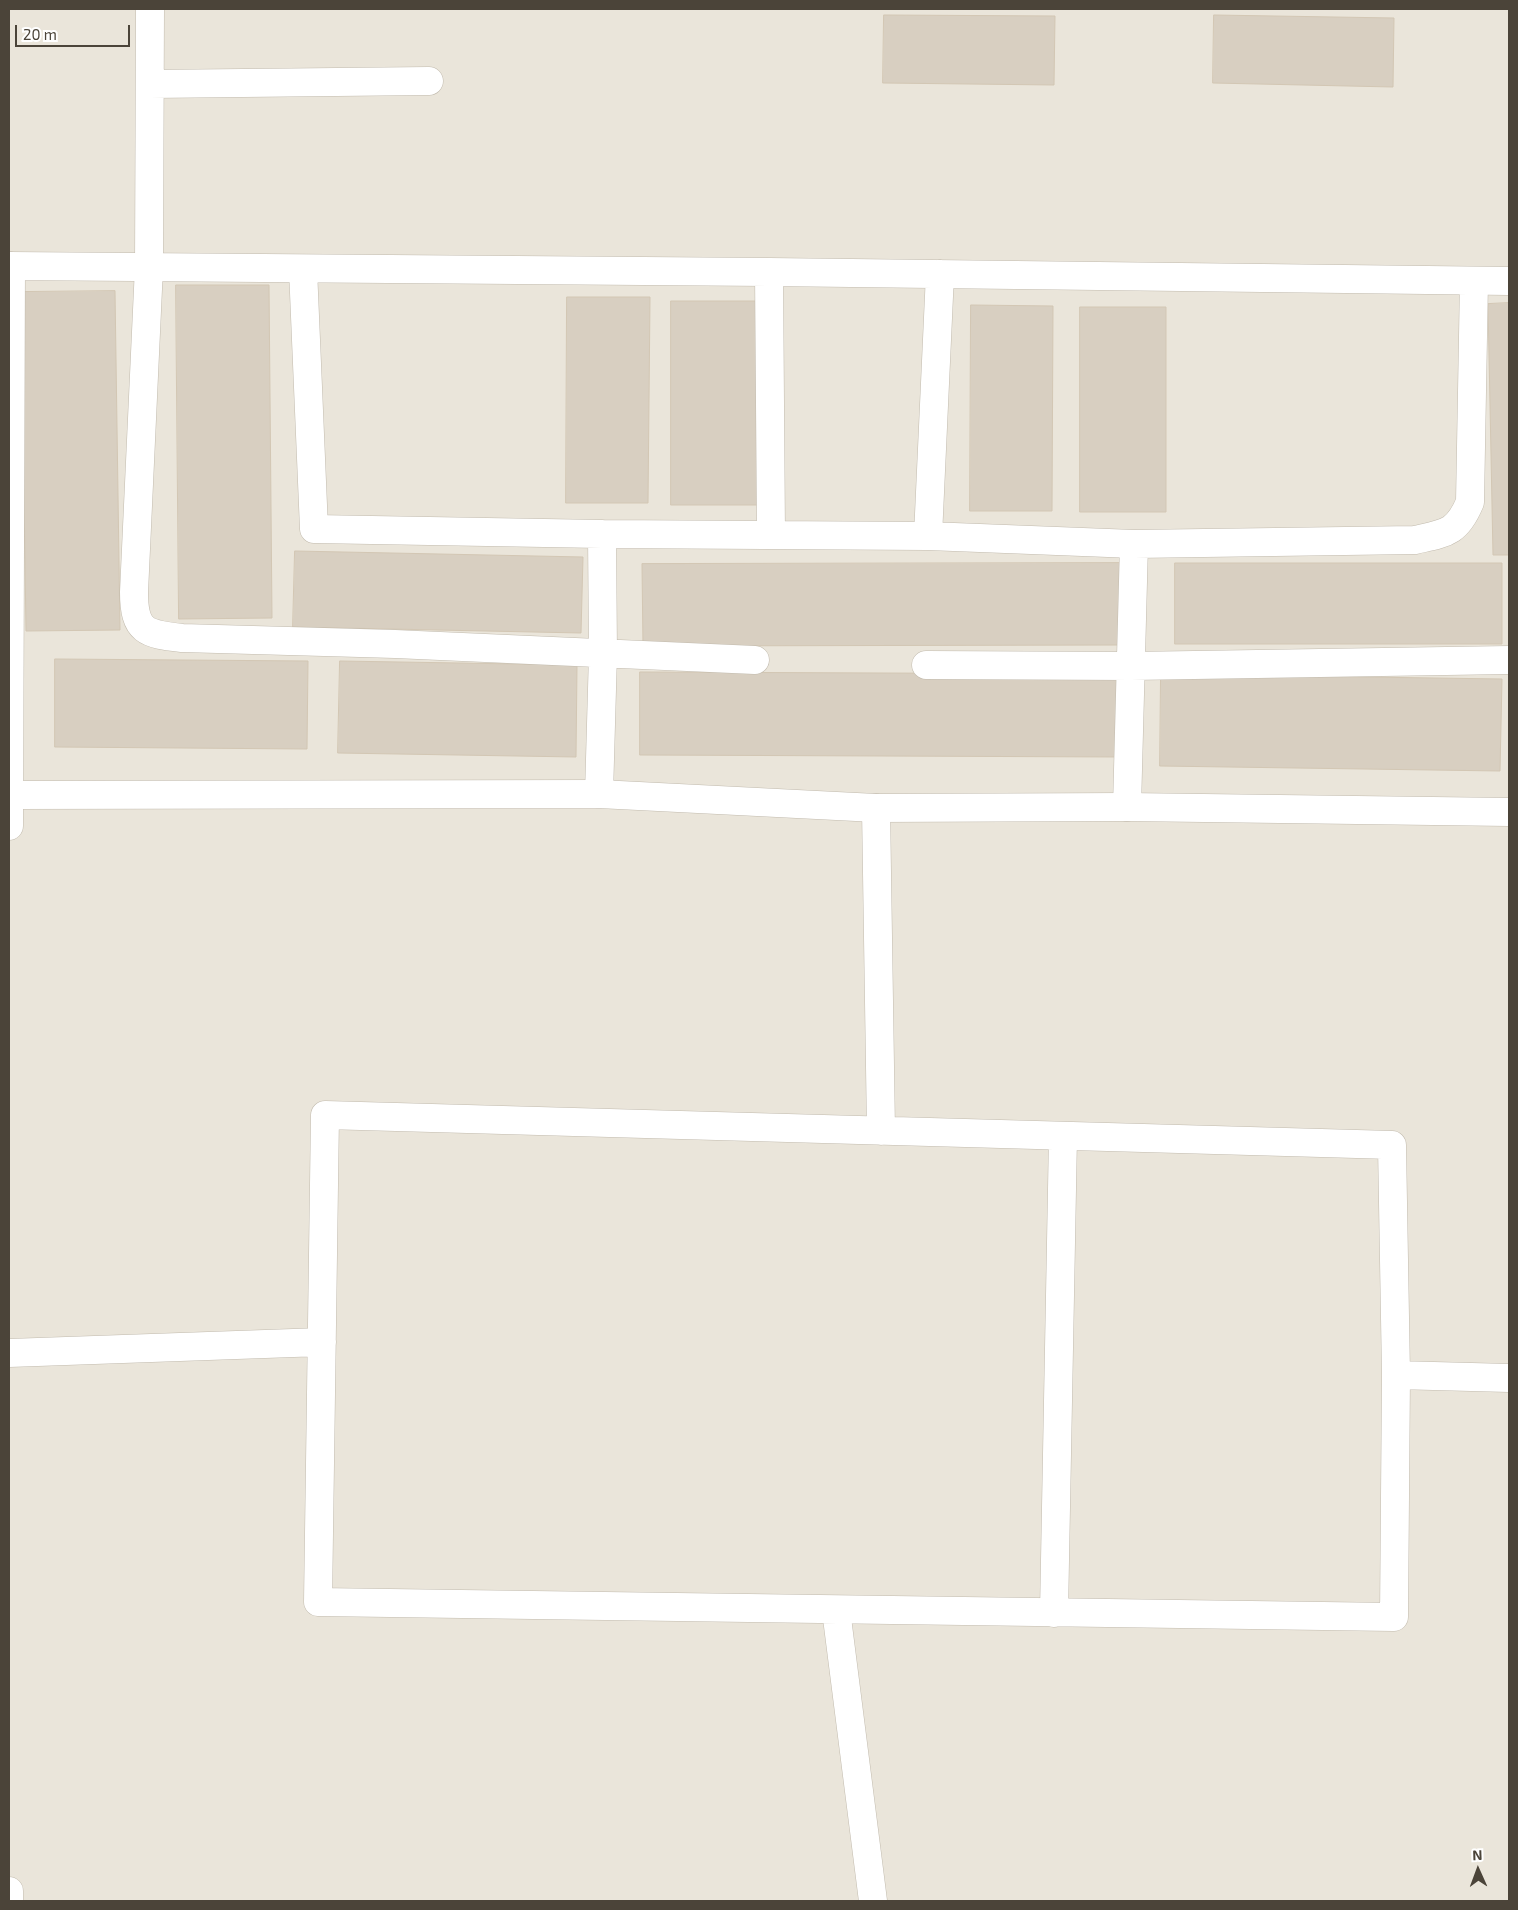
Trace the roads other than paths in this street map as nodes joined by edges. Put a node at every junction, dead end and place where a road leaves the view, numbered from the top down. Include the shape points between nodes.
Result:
1 (150, 9) edge
2 (429, 81) dead end
3 (150, 84) junction
4 (10, 266) edge
5 (149, 266) junction
6 (303, 269) junction
7 (769, 272) junction
8 (940, 274) junction
9 (1474, 281) junction
10 (1509, 281) edge
11 (602, 534) junction
12 (770, 535) junction
13 (928, 536) junction
14 (1134, 544) junction
15 (603, 654) junction
16 (755, 660) dead end
17 (1509, 660) edge
18 (926, 665) dead end
19 (1131, 666) junction
20 (599, 794) junction
21 (9, 795) edge
22 (1127, 807) junction
23 (876, 808) junction
24 (1509, 812) edge
25 (9, 826) edge
26 (881, 1131) junction
27 (1063, 1136) junction
28 (322, 1342) junction
29 (9, 1353) edge
30 (1396, 1375) junction
31 (1509, 1378) edge
32 (836, 1610) junction
33 (1054, 1613) junction
34 (9, 1891) edge
35 (9, 1901) edge
36 (873, 1901) edge

1 - 3 street
2 - 3 street
3 - 5 street
4 - 5 street
4 - 21 street
5 - 6 street
5 - 15 street via 134,592 135,612 143,629 157,635 182,638
6 - 7 street
6 - 11 street via 314,529
7 - 8 street
7 - 12 street
8 - 9 street
8 - 13 street
9 - 10 street
9 - 14 street via 1470,502 1462,520 1444,534 1416,540
11 - 12 street
11 - 15 street
12 - 13 street
13 - 14 street
14 - 19 street
15 - 16 street
15 - 20 street
17 - 19 street
18 - 19 street
19 - 22 street
20 - 21 street
20 - 23 street
21 - 25 street
22 - 23 street
22 - 24 street
23 - 26 street
26 - 27 street
26 - 28 street via 325,1115
27 - 30 street via 1392,1145
27 - 33 street
28 - 29 street
28 - 32 street via 318,1602
30 - 31 street
30 - 33 street via 1394,1618
32 - 33 street
32 - 36 street
34 - 35 street

